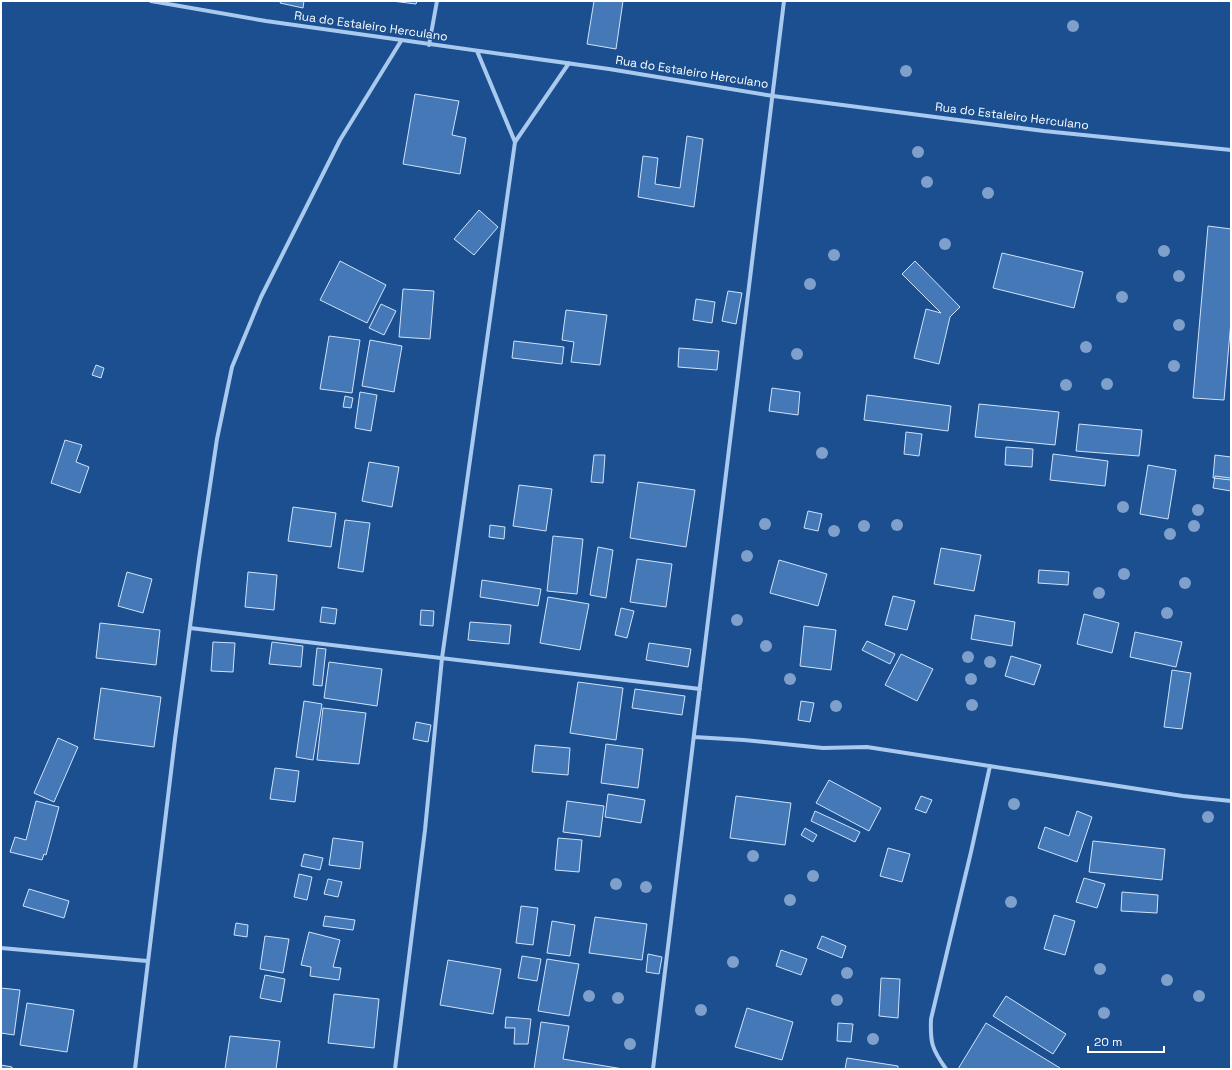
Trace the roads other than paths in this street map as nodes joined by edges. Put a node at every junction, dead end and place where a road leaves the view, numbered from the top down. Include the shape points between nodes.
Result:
1 (151, 1) edge
2 (437, 1) edge
3 (784, 1) edge
4 (401, 40) junction
5 (429, 45) junction
6 (477, 51) junction
7 (568, 63) junction
8 (773, 96) junction
9 (515, 142) junction
10 (1231, 150) edge
11 (190, 628) junction
12 (442, 658) junction
13 (700, 689) junction
14 (694, 737) junction
15 (990, 766) junction
16 (1231, 801) edge
17 (1, 948) edge
18 (147, 961) junction
19 (135, 1069) edge
20 (395, 1069) edge
21 (653, 1069) edge
22 (946, 1069) edge

1 - 4 street, Rua do Estaleiro Herculano via 266,21
2 - 5 street
3 - 8 street
4 - 5 street, Rua do Estaleiro Herculano
4 - 11 street via 340,140 262,297 232,367 217,439
5 - 6 street, Rua do Estaleiro Herculano
6 - 7 street, Rua do Estaleiro Herculano
6 - 9 street
7 - 8 street, Rua do Estaleiro Herculano
7 - 9 street
8 - 10 street, Rua do Estaleiro Herculano via 1044,131
8 - 13 street
9 - 12 street
11 - 12 street
11 - 18 street
12 - 13 street
12 - 20 street via 424,838
13 - 14 street
14 - 15 street via 823,748 867,748
14 - 21 street
15 - 16 street
15 - 22 street via 931,1018 930,1038 936,1054
17 - 18 street
18 - 19 street

